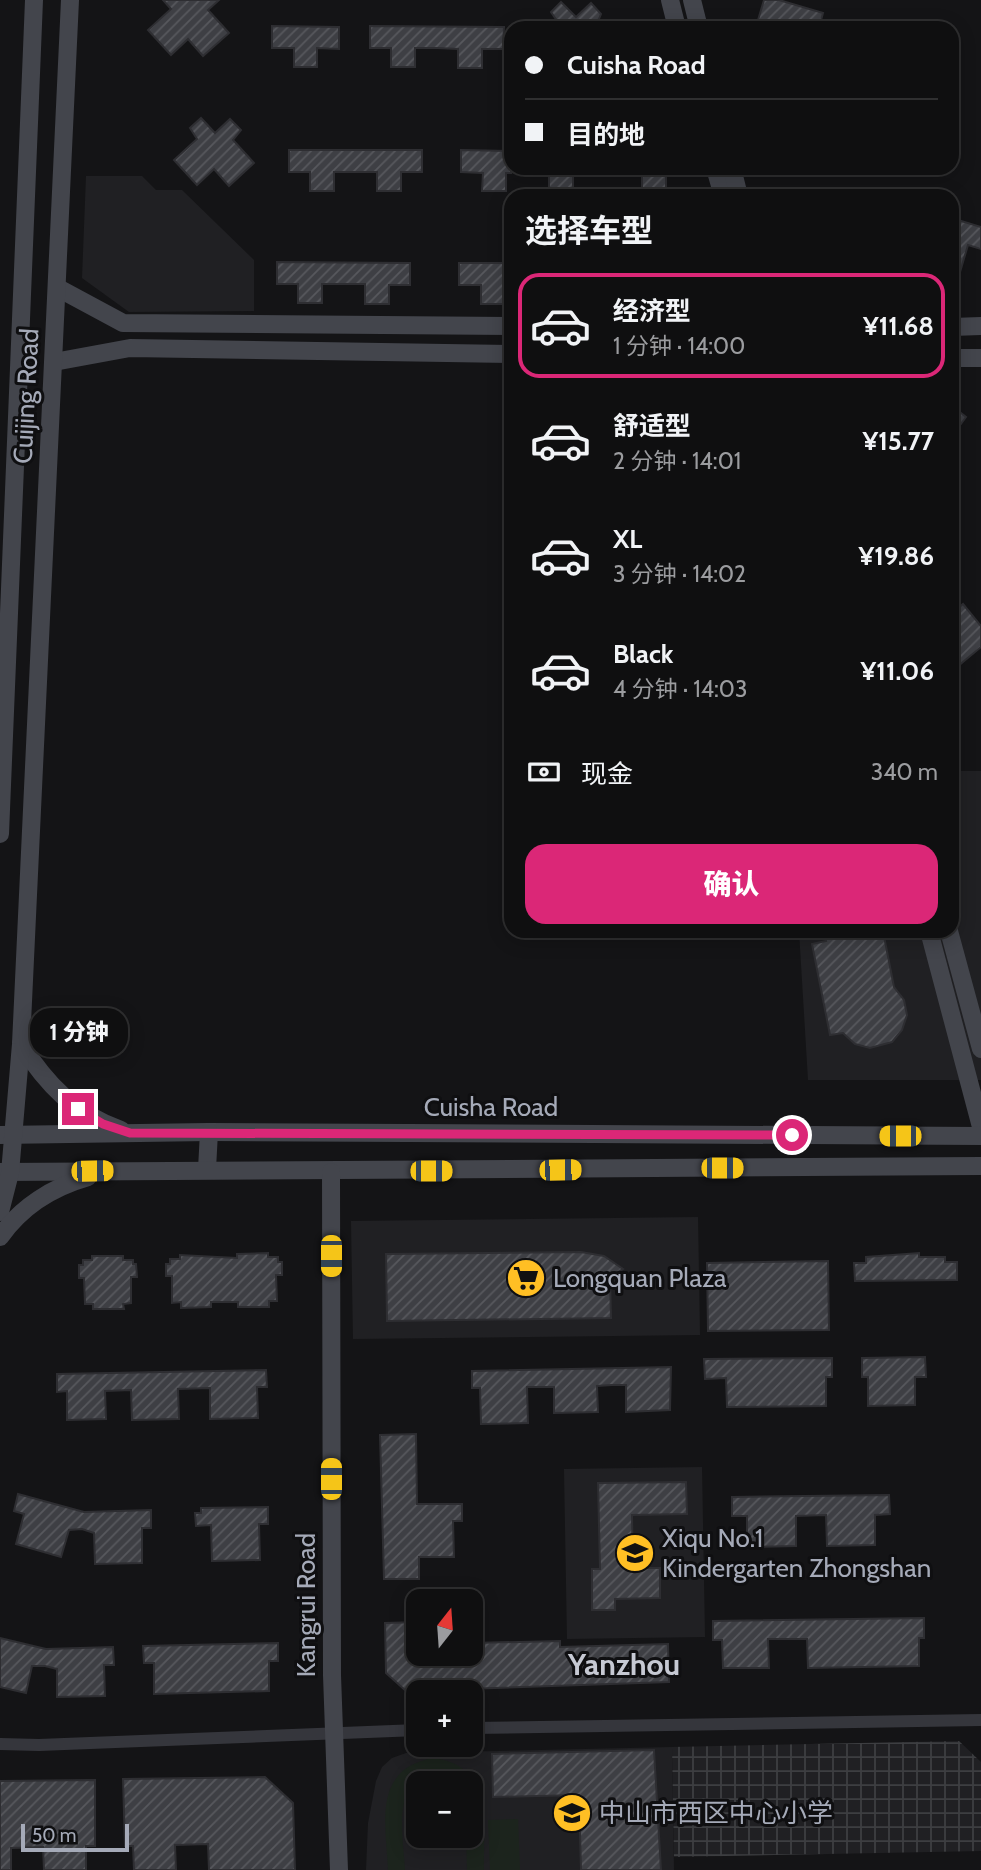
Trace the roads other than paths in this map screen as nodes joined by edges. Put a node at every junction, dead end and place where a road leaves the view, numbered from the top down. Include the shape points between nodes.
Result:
1 (34, 0) edge
2 (70, 0) edge
3 (670, 0) edge
4 (692, 0) edge
5 (675, 21) edge
6 (697, 21) edge
7 (58, 288) junction
8 (504, 326) edge
9 (981, 326) edge
10 (959, 327) edge
11 (504, 354) edge
12 (959, 358) edge
13 (981, 358) edge
14 (54, 362) junction
15 (0, 834) edge
16 (931, 938) edge
17 (951, 938) edge
18 (21, 1044) junction
19 (981, 1049) edge
20 (981, 1127) edge
21 (209, 1132) junction
22 (130, 1133) junction
23 (7, 1136) edge
24 (981, 1136) edge
25 (981, 1166) edge
26 (207, 1169) junction
27 (119, 1171) junction
28 (331, 1172) junction
29 (5, 1173) edge
30 (0, 1212) edge
31 (0, 1237) edge
32 (981, 1720) edge
33 (483, 1728) edge
34 (406, 1730) edge
35 (334, 1732) junction
36 (0, 1744) edge
37 (339, 1870) edge

1 - 15 main road
2 - 7 main road, Cuijing Road
3 - 5 main road
4 - 6 main road
7 - 8 main road via 123,323
7 - 14 main road, Cuijing Road
9 - 10 main road
11 - 14 main road via 130,348
12 - 13 main road
14 - 18 main road, Cuijing Road
16 - 20 main road
17 - 19 main road
18 - 22 main road via 55,1091 103,1124
18 - 23 main road, Cuijing Road
21 - 22 main road, Cuisha Road
21 - 24 main road, Cuisha Road
21 - 26 main road
22 - 23 main road, Cuisha Road
23 - 29 main road, Cuijing Road
25 - 28 main road
26 - 27 main road
26 - 28 main road
27 - 29 main road
27 - 31 main road via 54,1190 18,1216
28 - 35 main road, Kangrui Road
29 - 30 main road, Cuijing Road
32 - 33 street
34 - 35 street
35 - 36 street
35 - 37 main road, Kangrui Road

